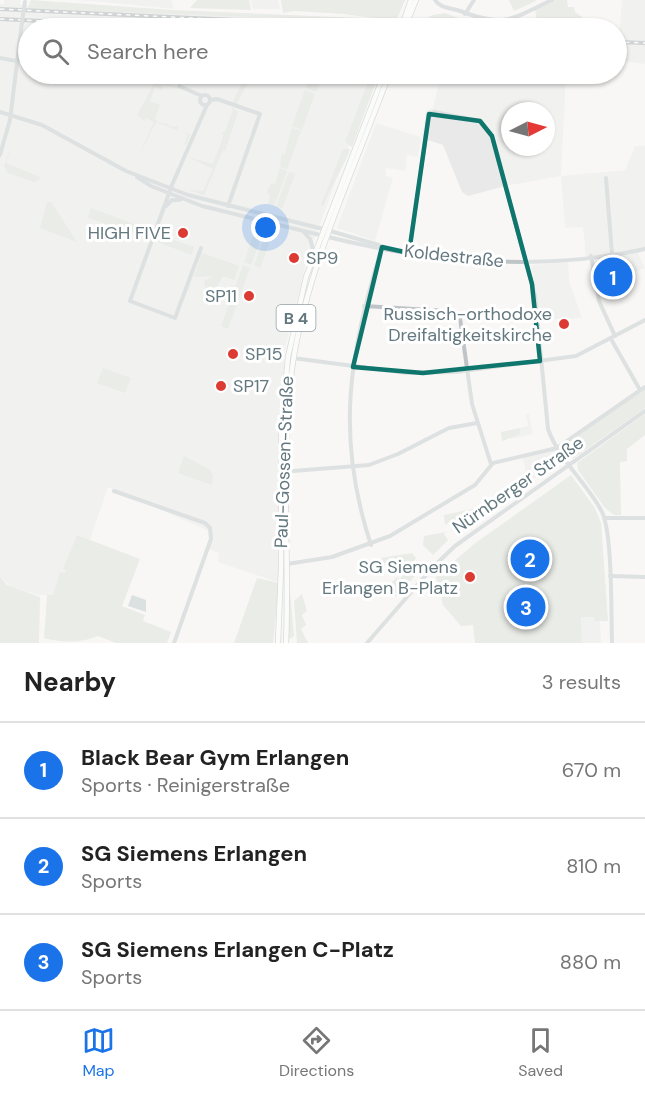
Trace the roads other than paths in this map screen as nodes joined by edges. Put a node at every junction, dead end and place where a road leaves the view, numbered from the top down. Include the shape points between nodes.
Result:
1 (411, 0) edge
2 (416, 0) edge
3 (435, 0) edge
4 (474, 0) edge
5 (552, 0) edge
6 (25, 1) edge
7 (465, 14) junction
8 (23, 18) edge
9 (406, 18) edge
10 (407, 18) edge
11 (477, 18) edge
12 (513, 18) edge
13 (18, 48) edge
14 (0, 58) edge
15 (16, 61) junction
16 (381, 84) edge
17 (385, 84) edge
18 (179, 86) dead end
19 (202, 96) junction
20 (210, 99) junction
21 (201, 102) junction
22 (207, 105) junction
23 (0, 112) edge
24 (11, 114) junction
25 (371, 115) junction
26 (199, 118) junction
27 (0, 154) edge
28 (606, 178) dead end
29 (170, 191) junction
30 (190, 202) junction
31 (228, 206) junction
32 (245, 209) junction
33 (164, 210) junction
34 (239, 214) junction
35 (323, 229) junction
36 (302, 231) junction
37 (330, 231) junction
38 (320, 235) junction
39 (328, 237) junction
40 (382, 247) junction
41 (201, 248) dead end
42 (645, 249) edge
43 (314, 252) junction
44 (409, 252) junction
45 (612, 255) junction
46 (591, 256) junction
47 (526, 262) junction
48 (303, 290) junction
49 (309, 291) junction
50 (364, 306) junction
51 (645, 321) edge
52 (613, 337) junction
53 (294, 358) junction
54 (540, 361) junction
55 (353, 367) junction
56 (467, 370) junction
57 (645, 387) edge
58 (640, 390) junction
59 (645, 411) edge
60 (477, 423) junction
61 (281, 426) junction
62 (288, 427) junction
63 (557, 448) junction
64 (491, 464) junction
65 (569, 465) junction
66 (352, 468) junction
67 (293, 471) dead end
68 (114, 491) dead end
69 (605, 518) junction
70 (645, 518) edge
71 (371, 545) junction
72 (287, 564) junction
73 (610, 576) junction
74 (645, 577) edge
75 (174, 643) edge
76 (278, 643) edge
77 (286, 643) edge
78 (367, 643) edge
79 (612, 643) edge

1 - 9 main road
2 - 10 main road
3 - 7 street
4 - 7 street
5 - 12 street
6 - 8 street, bridge
7 - 11 street
13 - 15 street, bridge
14 - 15 street
15 - 24 street
16 - 25 main road, Paul-Gossen-Straße / B 4
17 - 25 main road, Paul-Gossen-Straße / B 4
18 - 19 street
19 - 20 street
19 - 21 street
20 - 22 street
20 - 31 street via 260,114
21 - 22 street
21 - 26 street
22 - 26 street
23 - 24 street
24 - 27 street
24 - 29 street via 56,131 152,186
25 - 35 main road, Paul-Gossen-Straße / B 4
25 - 37 main road, Paul-Gossen-Straße / B 4
26 - 29 street
28 - 45 street
29 - 30 street
29 - 31 street
29 - 33 street
30 - 33 street via 174,200
30 - 34 street
31 - 32 street
32 - 34 street
32 - 35 street
33 - 41 street via 130,301 176,318
34 - 36 street
35 - 37 main road
35 - 38 main road, Paul-Gossen-Straße / B 4
36 - 38 street
36 - 43 street
37 - 39 main road, Paul-Gossen-Straße / B 4
37 - 40 street, Koldestraße
38 - 39 main road, Koldestraße
38 - 43 main road, Paul-Gossen-Straße / B 4
39 - 40 street, Koldestraße
39 - 49 main road, Paul-Gossen-Straße / B 4
40 - 44 street, Koldestraße
40 - 50 street
42 - 45 street, Koldestraße
43 - 48 main road, Paul-Gossen-Straße / B 4
44 - 47 street, Koldestraße
44 - 47 street via 430,112 476,119 488,128
45 - 46 street, Koldestraße
46 - 47 street, Koldestraße
46 - 52 street via 599,301
47 - 54 street via 535,296
48 - 49 main road, B 4
48 - 61 main road, Paul-Gossen-Straße / B 4 via 288,357
49 - 53 main road, Paul-Gossen-Straße / B 4
50 - 55 street
50 - 56 street via 453,312 462,323
51 - 52 street
52 - 54 street via 576,356
52 - 58 street
53 - 55 street
53 - 62 main road, Paul-Gossen-Straße / B 4
54 - 56 street
54 - 63 street via 545,413
55 - 56 street via 406,373
55 - 66 street via 348,424
56 - 60 street
57 - 58 street
58 - 63 street
59 - 65 street, Nürnberger Straße
60 - 64 street
60 - 66 street via 448,428 390,458
61 - 62 main road
61 - 76 main road, Paul-Gossen-Straße / B 4
62 - 72 main road, Paul-Gossen-Straße / B 4
63 - 64 street
63 - 65 street
64 - 71 street via 475,484
65 - 69 street
65 - 78 street, Nürnberger Straße via 443,556
66 - 67 street
66 - 71 street
68 - 75 street via 205,523 211,530
69 - 70 street
69 - 73 street
71 - 72 street via 332,557
72 - 77 main road, Paul-Gossen-Straße / B 4
73 - 74 street
73 - 79 street

